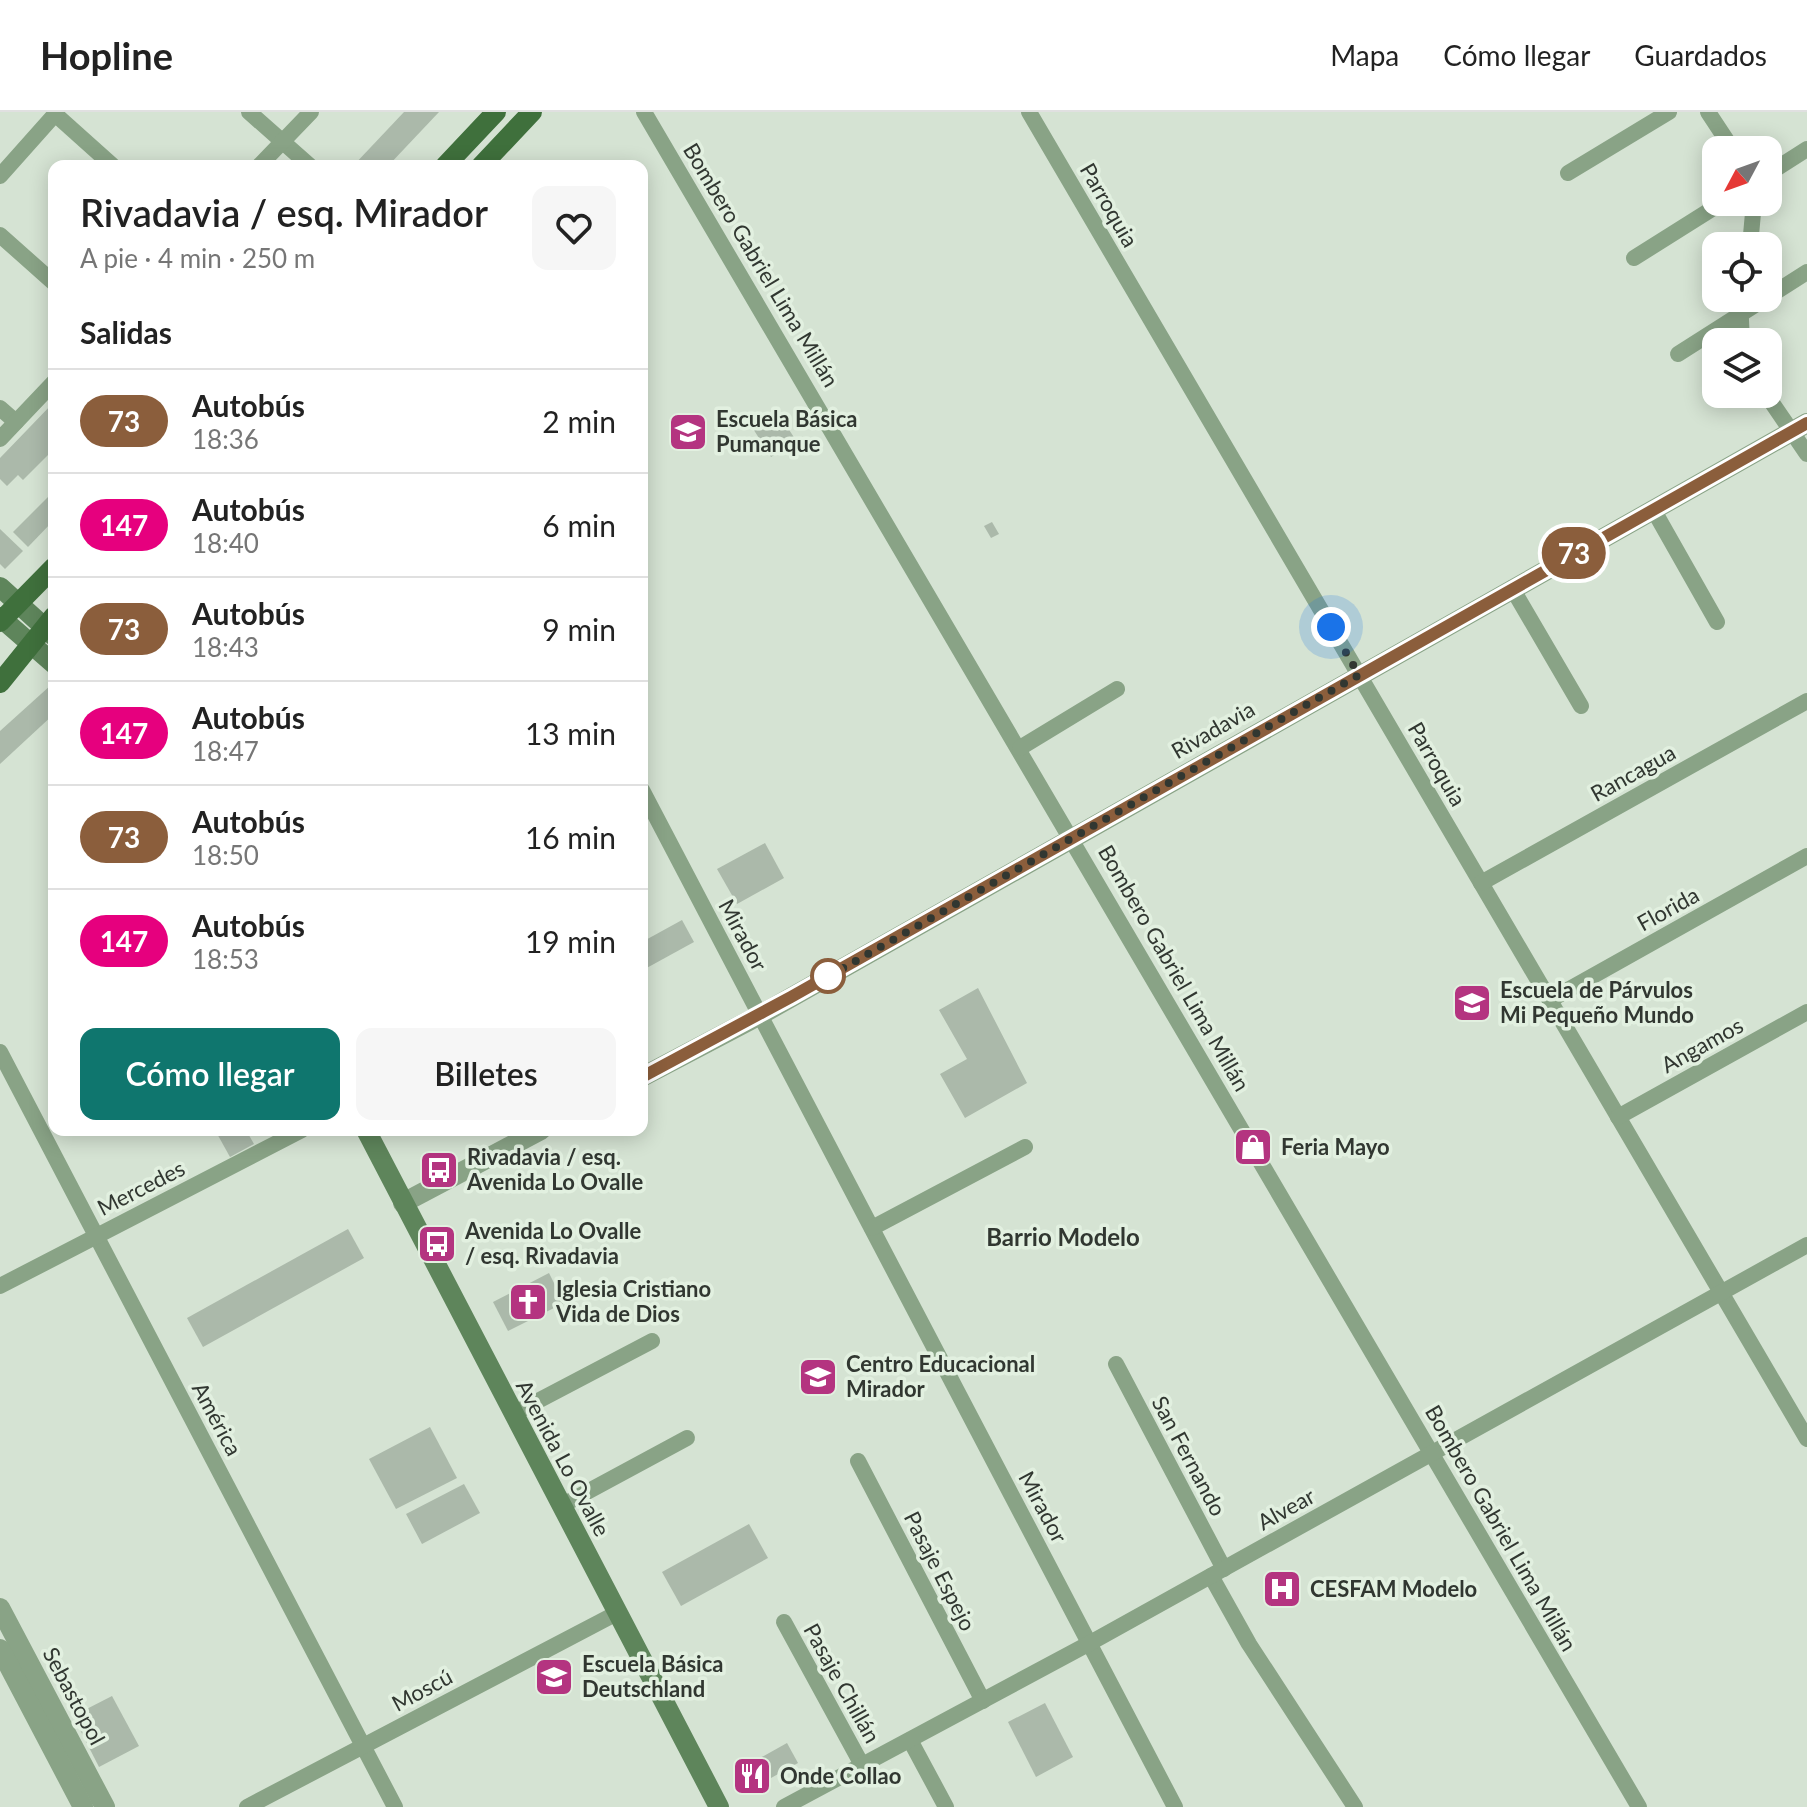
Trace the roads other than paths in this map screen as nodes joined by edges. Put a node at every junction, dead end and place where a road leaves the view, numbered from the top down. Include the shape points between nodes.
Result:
1 (249, 112) edge
2 (311, 112) edge
3 (496, 112) edge
4 (532, 112) edge
5 (644, 112) edge
6 (1029, 112) edge
7 (1669, 112) edge
8 (1708, 112) edge
9 (56, 113) edge
10 (1724, 136) edge
11 (282, 142) junction
12 (1807, 149) edge
13 (107, 160) edge
14 (265, 160) edge
15 (303, 160) edge
16 (451, 160) edge
17 (487, 160) edge
18 (1782, 165) edge
19 (1568, 173) dead end
20 (0, 176) edge
21 (1702, 215) edge
22 (0, 235) edge
23 (1634, 258) dead end
24 (1807, 272) edge
25 (48, 278) edge
26 (1782, 288) edge
27 (1733, 312) edge
28 (1678, 354) dead end
29 (48, 388) edge
30 (0, 408) edge
31 (1780, 408) edge
32 (16, 422) junction
33 (1799, 427) edge
34 (0, 439) edge
35 (1807, 454) edge
36 (1653, 509) junction
37 (48, 573) edge
38 (0, 587) edge
39 (1512, 588) junction
40 (18, 604) junction
41 (1, 619) edge
42 (1717, 622) dead end
43 (46, 631) edge
44 (1359, 675) junction
45 (0, 683) edge
46 (1117, 689) dead end
47 (1807, 701) edge
48 (1581, 706) dead end
49 (1020, 748) junction
50 (648, 801) edge
51 (1073, 839) junction
52 (1807, 856) edge
53 (1481, 883) junction
54 (1550, 1000) junction
55 (1807, 1012) edge
56 (760, 1015) junction
57 (0, 1052) edge
58 (648, 1074) edge
59 (1618, 1117) junction
60 (290, 1136) edge
61 (369, 1136) edge
62 (530, 1136) edge
63 (1025, 1147) dead end
64 (403, 1203) junction
65 (872, 1228) junction
66 (96, 1236) junction
67 (1807, 1245) edge
68 (0, 1286) edge
69 (1721, 1292) junction
70 (652, 1341) dead end
71 (1116, 1364) dead end
72 (513, 1414) junction
73 (687, 1438) dead end
74 (1807, 1439) edge
75 (1432, 1453) junction
76 (858, 1461) dead end
77 (561, 1506) junction
78 (1217, 1573) junction
79 (0, 1608) edge
80 (617, 1613) junction
81 (784, 1622) dead end
82 (1090, 1643) junction
83 (0, 1649) edge
84 (983, 1701) junction
85 (910, 1740) junction
86 (363, 1746) junction
87 (862, 1765) junction
88 (83, 1807) edge
89 (105, 1807) edge
90 (247, 1807) edge
91 (395, 1807) edge
92 (719, 1807) edge
93 (784, 1807) edge
94 (946, 1807) edge
95 (1175, 1807) edge
96 (1355, 1807) edge
97 (1639, 1807) edge

1 - 11 street
2 - 11 street
3 - 16 main road
4 - 17 main road
5 - 49 street, Bombero Gabriel Lima Millán
6 - 44 street, Parroquia
7 - 19 street
8 - 10 street
9 - 13 street
9 - 20 street
11 - 14 street
11 - 15 street
12 - 18 street
21 - 23 street
22 - 25 street
24 - 26 street
27 - 28 street
29 - 32 street
30 - 32 street
31 - 33 street
32 - 34 street
33 - 35 street
33 - 36 street, Rivadavia
36 - 39 street, Rivadavia
36 - 42 street
37 - 40 main road
38 - 40 main road
39 - 44 street, Rivadavia
39 - 48 street
40 - 41 main road
40 - 43 main road
41 - 43 main road
43 - 45 main road
44 - 51 street, Rivadavia
44 - 53 street, Parroquia
46 - 49 street
47 - 53 street, Rancagua
49 - 51 street, Bombero Gabriel Lima Millán
50 - 56 street, Mirador
51 - 56 street, Rivadavia
51 - 75 street, Bombero Gabriel Lima Millán
52 - 54 street, Florida
53 - 54 street, Parroquia
54 - 59 street, Parroquia
55 - 59 street, Angamos
56 - 58 street, Rivadavia
56 - 65 street, Mirador
57 - 66 street, América
59 - 69 street, Parroquia
60 - 66 street, Mercedes
61 - 64 main road, Avenida Lo Ovalle
62 - 64 street
63 - 65 street
64 - 72 main road, Avenida Lo Ovalle
65 - 82 street, Mirador
66 - 68 street, Mercedes
66 - 86 street, América
67 - 69 street, Alvear
69 - 74 street, Parroquia
69 - 75 street, Alvear
70 - 72 street
71 - 78 street, San Fernando
72 - 77 main road, Avenida Lo Ovalle
73 - 77 street
75 - 78 street, Alvear
75 - 97 street, Bombero Gabriel Lima Millán
76 - 84 street, Pasaje Espejo
77 - 80 main road, Avenida Lo Ovalle
78 - 82 street, Alvear
78 - 96 street, San Fernando via 1253,1651
79 - 89 street, Sebastopol
80 - 86 street, Moscú
80 - 92 main road, Avenida Lo Ovalle
81 - 87 street, Pasaje Chillán
82 - 84 street, Alvear
82 - 95 street, Mirador
83 - 88 street, Sebastopol
84 - 85 street, Alvear
85 - 87 street, Alvear
85 - 94 street
86 - 90 street, Moscú
86 - 91 street, América
87 - 93 street, Alvear

